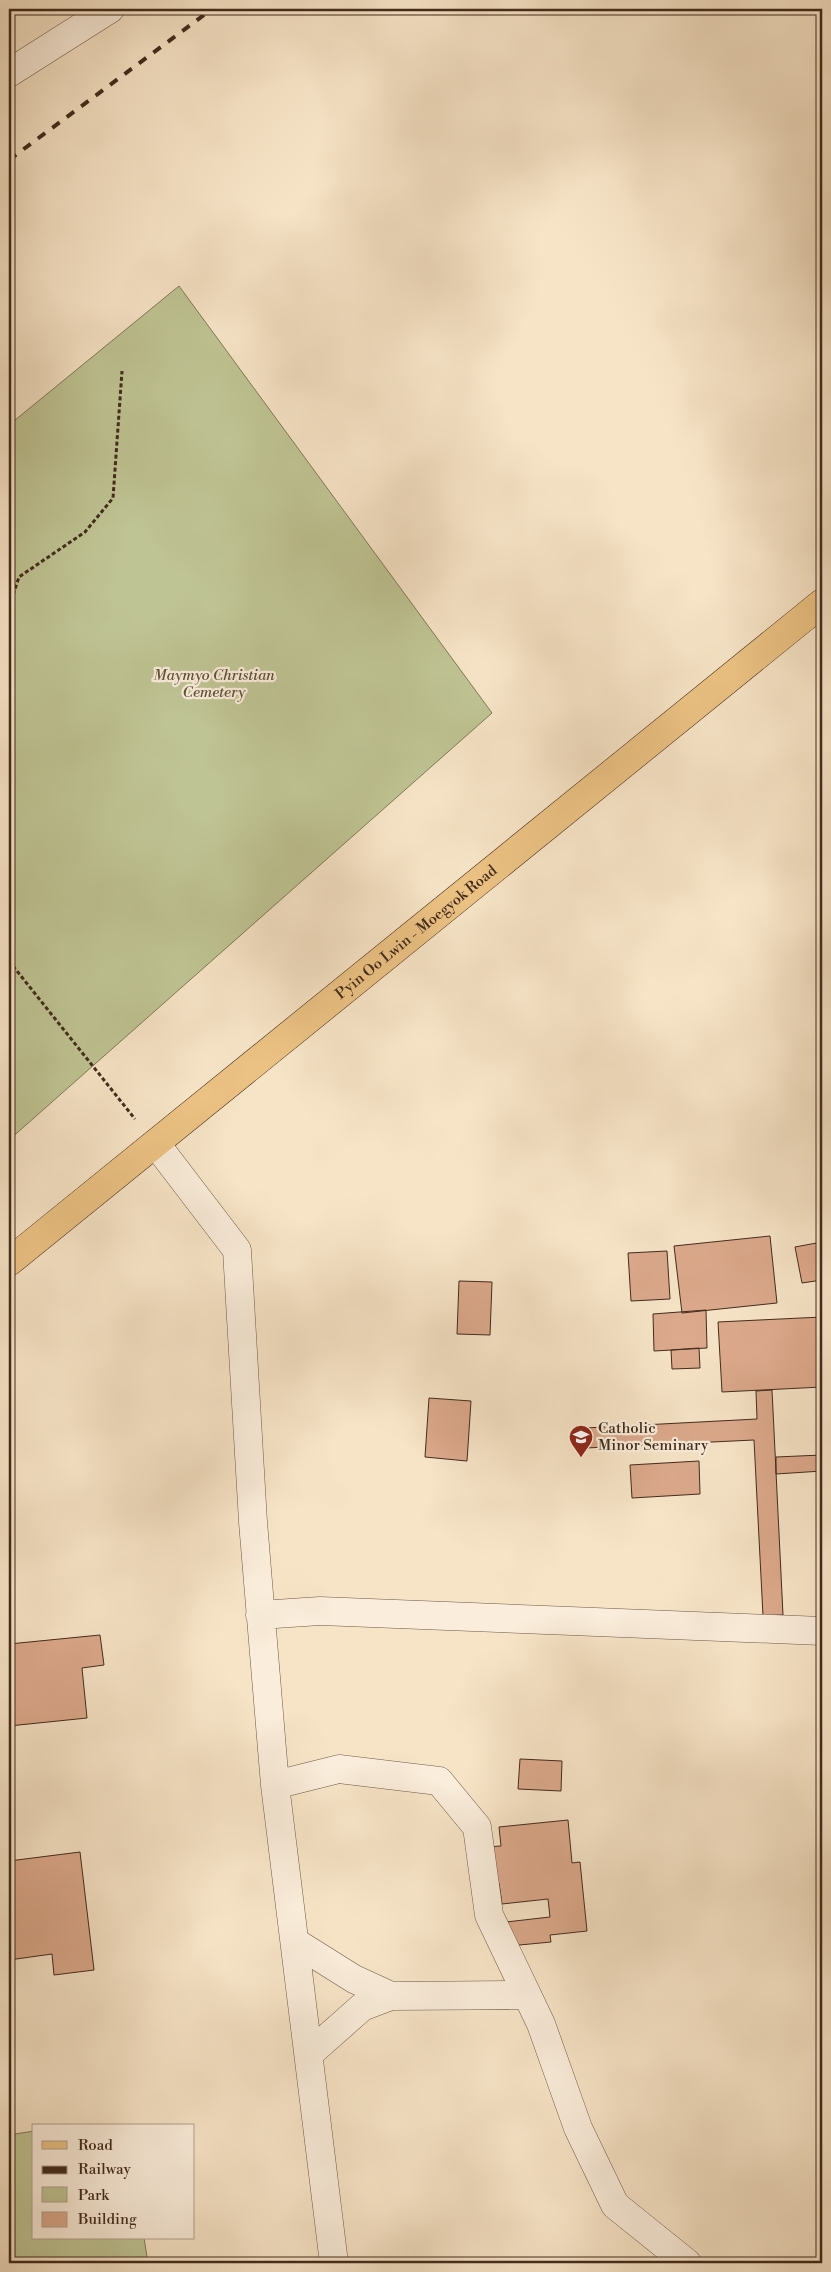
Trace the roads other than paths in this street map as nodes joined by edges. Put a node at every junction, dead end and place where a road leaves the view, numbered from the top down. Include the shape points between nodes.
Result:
1 (110, 9) edge
2 (9, 73) edge
3 (822, 603) edge
4 (156, 1144) junction
5 (9, 1262) edge
6 (260, 1615) junction
7 (822, 1631) edge
8 (275, 1785) junction
9 (295, 1942) junction
10 (527, 1995) junction
11 (391, 1996) junction
12 (309, 2054) junction
13 (334, 2263) edge
14 (687, 2263) edge

1 - 2 street
3 - 4 main road, Pyin Oo Lwin - Moegyok Road
4 - 5 main road, Pyin Oo Lwin - Moegyok Road
4 - 6 street via 237,1250
6 - 7 street via 320,1611
6 - 8 street
8 - 9 street
8 - 10 street via 339,1769 439,1781 477,1827 489,1915
9 - 11 street via 354,1979
9 - 12 street
10 - 11 street
10 - 14 street via 541,2024 578,2128 615,2205
11 - 12 street via 362,2007
12 - 13 street

